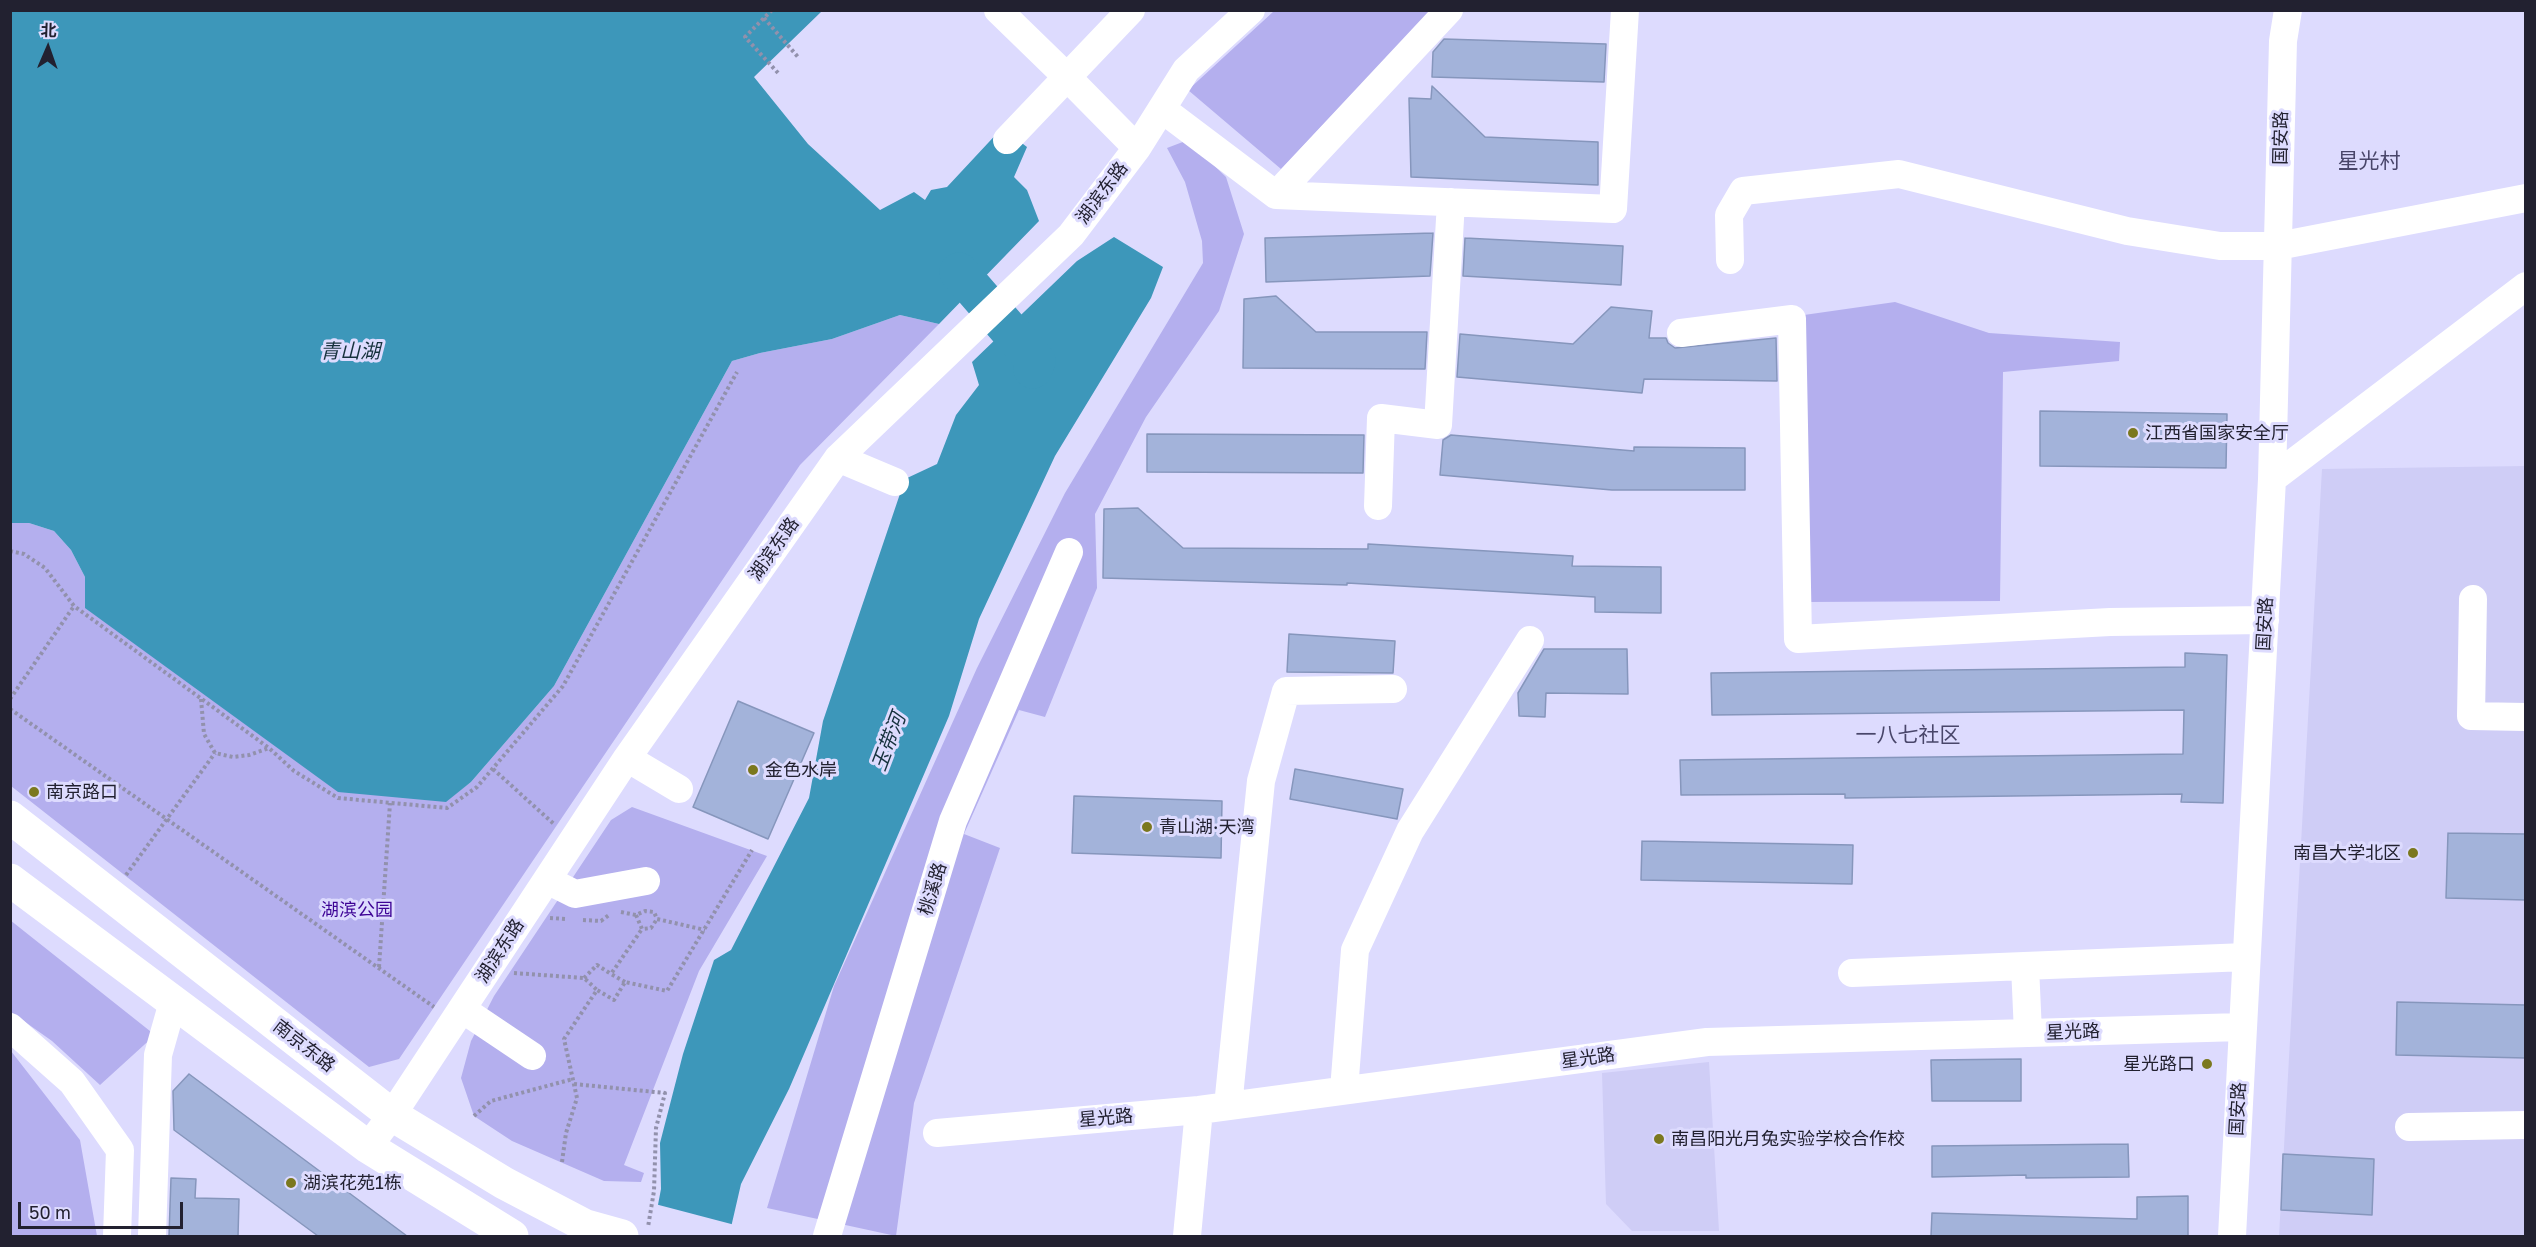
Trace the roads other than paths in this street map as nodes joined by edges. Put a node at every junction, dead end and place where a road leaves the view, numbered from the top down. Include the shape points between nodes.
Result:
1 (998, 10) edge
2 (1131, 10) edge
3 (1251, 10) edge
4 (1449, 10) edge
5 (1625, 10) edge
6 (2288, 10) edge
7 (1068, 78) junction
8 (1162, 109) junction
9 (1006, 140) dead end
10 (1137, 148) junction
11 (1276, 195) junction
12 (2526, 198) edge
13 (1451, 202) junction
14 (2278, 246) junction
15 (1730, 260) dead end
16 (2526, 286) edge
17 (1680, 333) dead end
18 (838, 458) junction
19 (2272, 479) junction
20 (895, 482) dead end
21 (1378, 506) dead end
22 (1069, 552) dead end
23 (2473, 598) dead end
24 (2265, 620) junction
25 (1530, 640) dead end
26 (1394, 689) dead end
27 (2526, 717) edge
28 (627, 758) junction
29 (680, 789) dead end
30 (10, 817) edge
31 (10, 880) edge
32 (547, 880) junction
33 (646, 881) dead end
34 (2246, 957) junction
35 (2025, 966) junction
36 (1852, 973) dead end
37 (173, 1002) junction
38 (458, 1015) junction
39 (10, 1027) edge
40 (2242, 1027) junction
41 (2028, 1033) junction
42 (532, 1056) dead end
43 (1344, 1090) junction
44 (1228, 1106) junction
45 (1199, 1110) junction
46 (392, 1115) junction
47 (2526, 1125) edge
48 (2409, 1126) dead end
49 (937, 1133) dead end
50 (368, 1147) junction
51 (117, 1236) edge
52 (152, 1236) edge
53 (512, 1236) edge
54 (622, 1236) edge
55 (827, 1236) edge
56 (1187, 1236) edge
57 (2232, 1236) edge

1 - 7 street
2 - 7 street
3 - 8 street, 湖滨东路 via 1186,70
4 - 11 street
5 - 13 street via 1613,209
6 - 14 street, 国安路 via 2283,40
7 - 9 street
7 - 10 street
8 - 10 street, 湖滨东路
8 - 11 street
10 - 18 street, 湖滨东路 via 1071,234
11 - 13 street
12 - 14 street
13 - 21 street via 1438,425 1381,418
14 - 15 street via 2220,246 2127,231 1899,174 1743,191 1729,215
14 - 19 street, 国安路
16 - 19 street
17 - 24 street via 1792,319 1798,639 2109,622
18 - 20 street
18 - 28 street, 湖滨东路
19 - 24 street, 国安路
22 - 55 street, 桃溪路 via 953,821
23 - 27 street via 2471,717
24 - 34 street, 国安路
25 - 43 street via 1410,831 1355,950
26 - 44 street via 1286,690 1261,781
28 - 29 street
28 - 32 street, 湖滨东路
30 - 46 main road, 南京东路
31 - 37 main road
32 - 33 street via 575,894
32 - 38 street, 湖滨东路
34 - 35 street
34 - 40 street, 国安路
35 - 36 street
35 - 41 street
37 - 50 main road
37 - 52 street via 158,1055
38 - 42 street
38 - 46 street, 湖滨东路
39 - 51 street via 72,1082 120,1150
40 - 41 street, 星光路
40 - 57 street, 国安路
41 - 43 street, 星光路 via 1707,1042
43 - 44 street, 星光路
44 - 45 street, 星光路
45 - 49 street, 星光路
45 - 56 street
46 - 50 street, 湖滨东路
46 - 54 main road, 南京东路 via 504,1183 586,1226
47 - 48 street
50 - 53 main road

